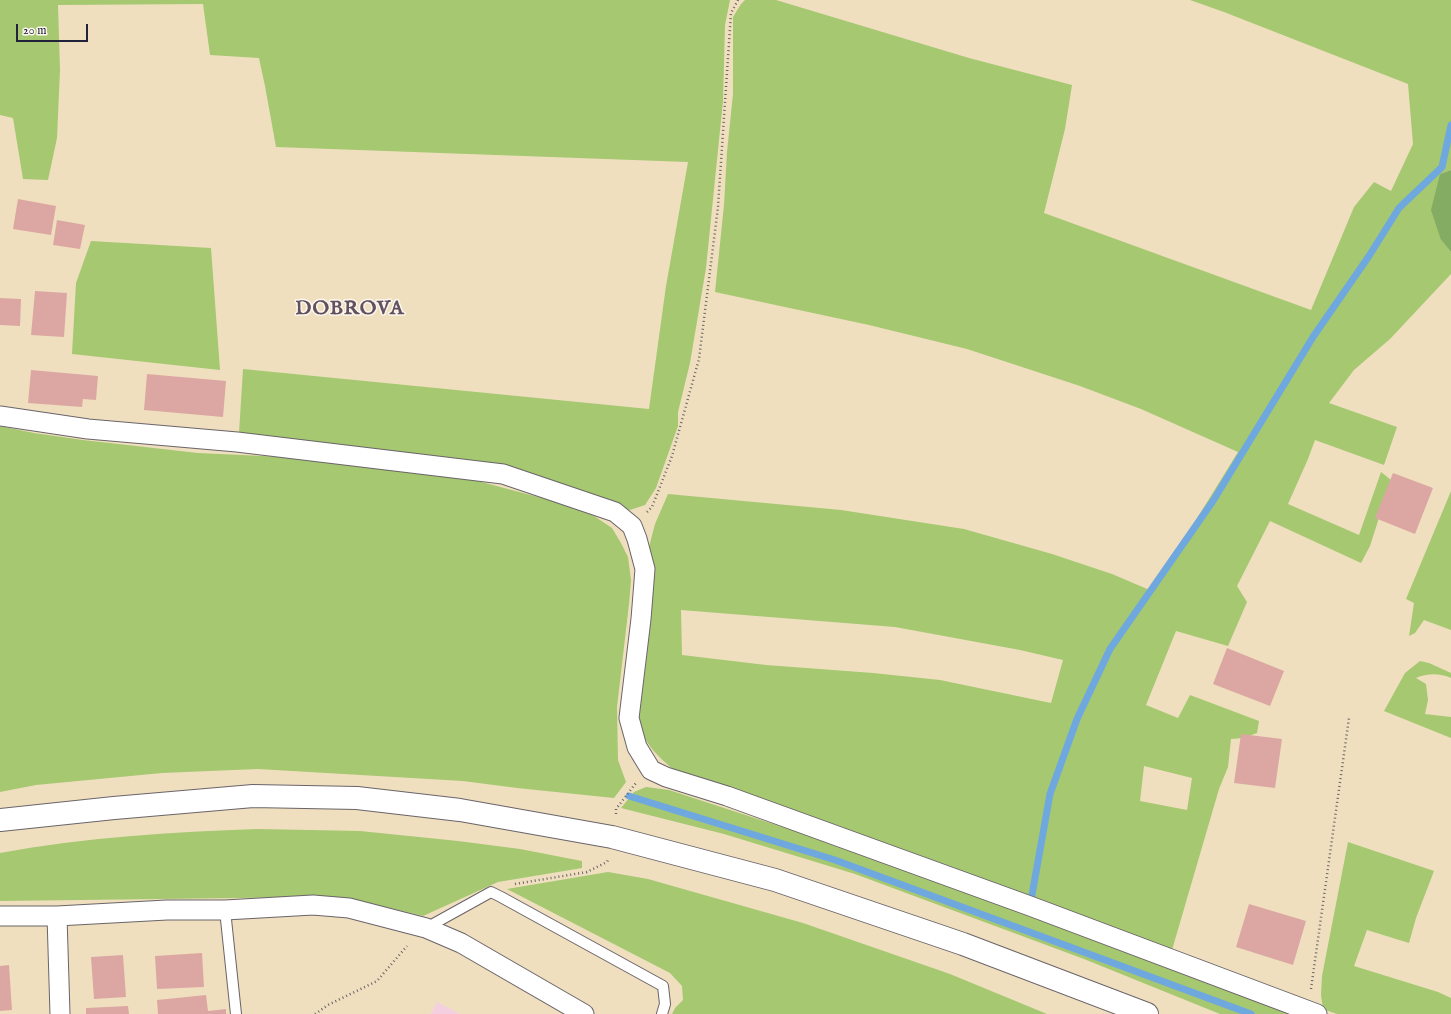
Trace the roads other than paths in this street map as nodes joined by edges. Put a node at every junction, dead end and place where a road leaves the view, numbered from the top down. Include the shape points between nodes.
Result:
1 (0, 416) edge
2 (0, 820) edge
3 (225, 910) junction
4 (0, 916) edge
5 (57, 916) junction
6 (426, 928) junction
7 (1312, 1012) edge
8 (60, 1014) edge
9 (236, 1014) edge
10 (584, 1014) edge
11 (662, 1014) edge
12 (1147, 1014) edge

1 - 7 street via 503,474 615,512 632,526 645,569 629,718 637,747 651,770 1030,906
2 - 12 street via 253,796 356,798 460,810 612,837 775,880 963,944
3 - 5 street via 167,910
3 - 6 street via 313,905 349,908
3 - 9 lane
4 - 5 street
5 - 8 street
6 - 10 street via 461,942
6 - 11 lane via 490,892 663,986 666,1004

